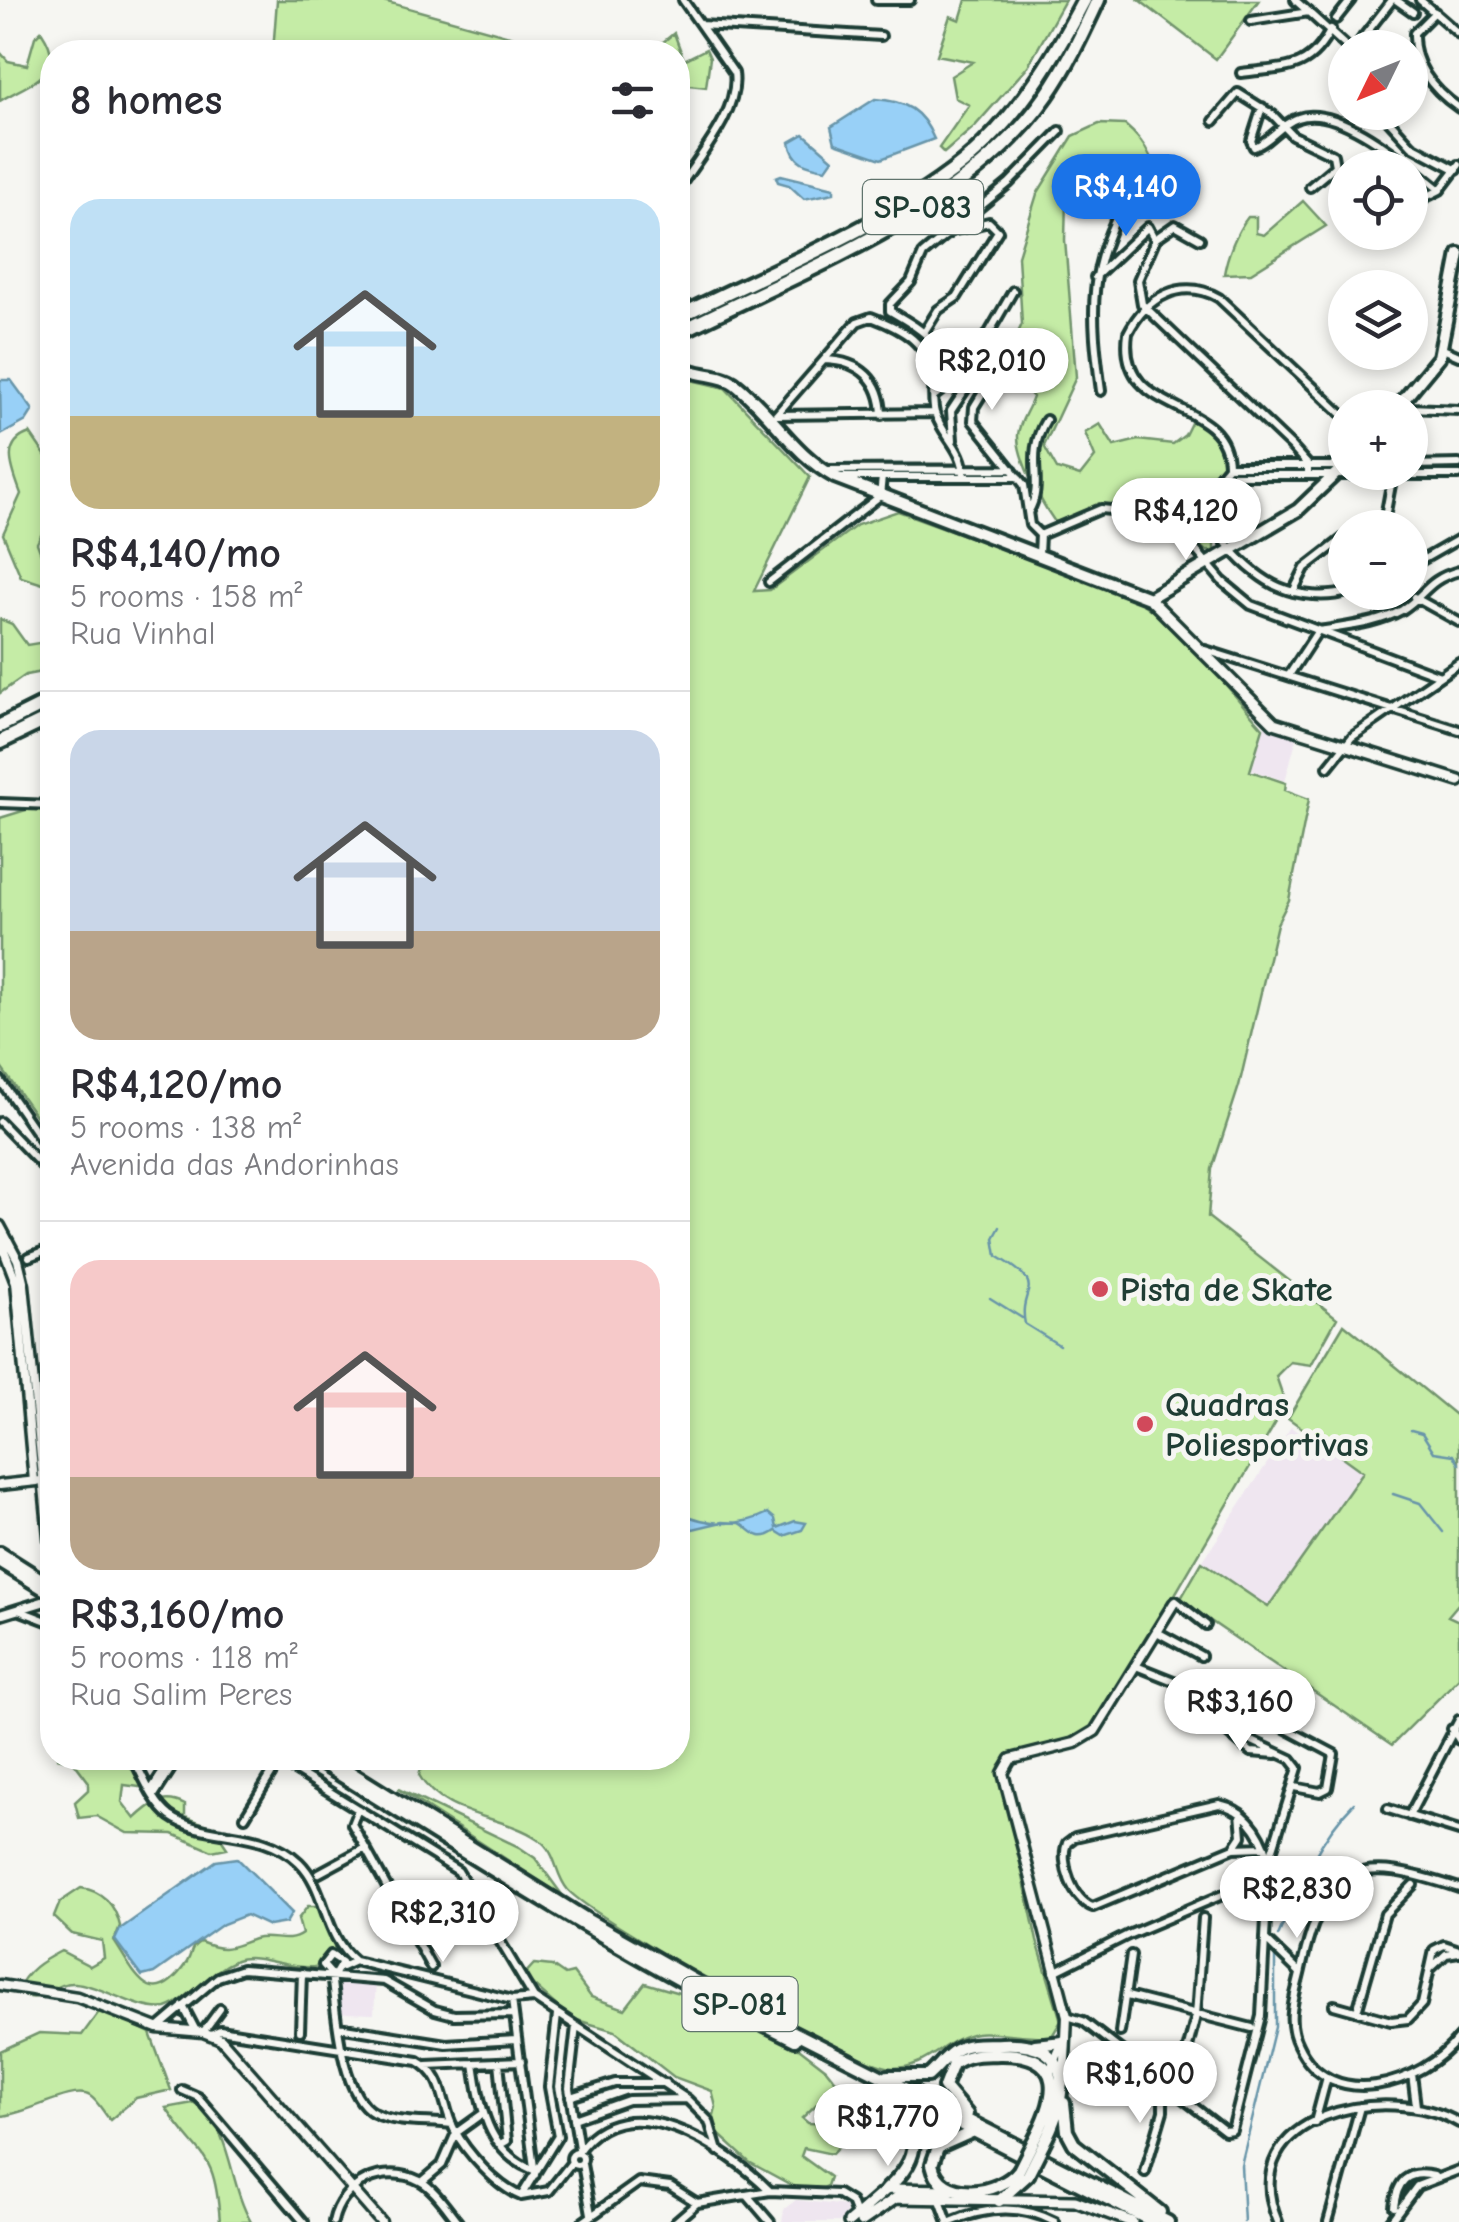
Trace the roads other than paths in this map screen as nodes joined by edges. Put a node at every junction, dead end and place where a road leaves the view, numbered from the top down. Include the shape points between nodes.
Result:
1 (683, 0) edge
2 (876, 0) edge
3 (910, 0) edge
4 (1084, 0) edge
5 (1098, 0) edge
6 (1296, 0) edge
7 (1351, 0) edge
8 (1394, 0) edge
9 (1420, 0) edge
10 (1311, 12) junction
11 (1413, 12) dead end
12 (1435, 12) junction
13 (1336, 19) dead end
14 (1252, 20) dead end
15 (700, 25) junction
16 (1331, 29) joint
17 (1369, 30) edge
18 (1459, 34) edge
19 (881, 36) dead end
20 (1240, 73) dead end
21 (1262, 107) junction
22 (1459, 108) edge
23 (1214, 121) dead end
24 (1282, 125) junction
25 (1397, 130) edge
26 (1060, 131) dead end
27 (1458, 167) edge
28 (690, 170) edge
29 (1310, 187) dead end
30 (1440, 190) junction
31 (1130, 192) dead end
32 (1428, 196) edge
33 (948, 232) junction
34 (1200, 239) dead end
35 (1154, 240) junction
36 (1459, 254) edge
37 (1095, 277) junction
38 (1013, 291) dead end
39 (1455, 294) edge
40 (1146, 309) junction
41 (690, 311) edge
42 (690, 327) edge
43 (925, 331) junction
44 (1442, 349) junction
45 (1008, 351) dead end
46 (1459, 356) edge
47 (824, 360) junction
48 (982, 364) dead end
49 (690, 368) edge
50 (1416, 390) edge
51 (1101, 391) dead end
52 (934, 394) junction
53 (795, 395) junction
54 (1328, 401) edge
55 (1428, 408) edge
56 (1459, 410) edge
57 (935, 412) junction
58 (804, 415) junction
59 (882, 415) junction
60 (772, 416) junction
61 (1046, 420) dead end
62 (953, 441) junction
63 (1291, 446) junction
64 (1459, 464) edge
65 (1288, 465) junction
66 (1428, 465) edge
67 (1228, 466) junction
68 (883, 468) junction
69 (1014, 469) junction
70 (823, 470) junction
71 (1328, 470) edge
72 (1308, 471) junction
73 (964, 472) junction
74 (1222, 474) junction
75 (1428, 475) edge
76 (1459, 475) edge
77 (835, 477) junction
78 (1019, 477) junction
79 (882, 478) junction
80 (1328, 483) edge
81 (1322, 489) junction
82 (880, 496) junction
83 (1028, 512) junction
84 (1032, 527) junction
85 (1040, 534) junction
86 (1459, 538) edge
87 (1019, 546) junction
88 (1233, 549) junction
89 (1328, 550) edge
90 (1039, 554) junction
91 (1428, 556) edge
92 (1209, 564) junction
93 (1459, 571) edge
94 (769, 582) dead end
95 (1428, 584) edge
96 (1162, 592) junction
97 (1294, 592) junction
98 (1328, 594) edge
99 (1149, 598) junction
100 (1428, 605) edge
101 (1162, 608) junction
102 (1402, 610) edge
103 (1459, 622) edge
104 (1342, 627) junction
105 (1316, 632) junction
106 (1342, 640) junction
107 (1205, 650) junction
108 (1459, 663) edge
109 (1289, 675) junction
110 (1440, 676) junction
111 (1410, 697) junction
112 (1378, 704) junction
113 (40, 706) edge
114 (1393, 709) junction
115 (1411, 716) junction
116 (1380, 718) junction
117 (40, 722) edge
118 (0, 726) edge
119 (1459, 730) edge
120 (1355, 735) junction
121 (0, 742) edge
122 (1342, 745) junction
123 (1358, 750) junction
124 (1328, 767) dead end
125 (1459, 781) edge
126 (0, 803) edge
127 (40, 804) edge
128 (0, 1080) edge
129 (0, 1122) edge
130 (40, 1138) edge
131 (40, 1164) edge
132 (0, 1226) edge
133 (0, 1240) edge
134 (40, 1253) edge
135 (29, 1257) dead end
136 (38, 1481) junction
137 (0, 1485) edge
138 (40, 1491) edge
139 (0, 1553) edge
140 (0, 1562) edge
141 (40, 1578) edge
142 (40, 1589) edge
143 (1175, 1602) joint
144 (40, 1604) edge
145 (17, 1610) junction
146 (0, 1615) edge
147 (40, 1617) edge
148 (1206, 1625) dead end
149 (1157, 1632) junction
150 (1201, 1656) dead end
151 (1136, 1666) junction
152 (1207, 1720) dead end
153 (1459, 1720) edge
154 (1452, 1730) junction
155 (1459, 1740) edge
156 (140, 1770) edge
157 (167, 1770) edge
158 (272, 1770) edge
159 (296, 1770) edge
160 (333, 1770) edge
161 (347, 1770) edge
162 (1294, 1787) junction
163 (152, 1793) junction
164 (358, 1809) junction
165 (1388, 1809) dead end
166 (1240, 1812) junction
167 (1408, 1816) junction
168 (244, 1817) dead end
169 (1459, 1831) edge
170 (1266, 1847) junction
171 (365, 1848) junction
172 (1234, 1848) junction
173 (460, 1849) junction
174 (1269, 1861) junction
175 (458, 1870) junction
176 (319, 1873) dead end
177 (1267, 1876) junction
178 (1413, 1885) dead end
179 (1459, 1888) edge
180 (1203, 1920) dead end
181 (1266, 1940) junction
182 (1459, 1951) edge
183 (337, 1953) junction
184 (1130, 1956) dead end
185 (355, 1961) junction
186 (323, 1964) junction
187 (342, 1967) junction
188 (431, 1967) dead end
189 (302, 1973) junction
190 (315, 1973) junction
191 (1053, 1973) junction
192 (1300, 1973) junction
193 (332, 1974) junction
194 (0, 1985) edge
195 (1126, 1996) junction
196 (534, 1998) junction
197 (512, 2000) junction
198 (1334, 2005) dead end
199 (180, 2008) junction
200 (220, 2009) dead end
201 (1357, 2012) junction
202 (512, 2014) junction
203 (557, 2014) junction
204 (1067, 2016) junction
205 (1196, 2016) junction
206 (576, 2026) junction
207 (338, 2027) junction
208 (157, 2028) junction
209 (1252, 2028) dead end
210 (199, 2032) junction
211 (300, 2032) dead end
212 (1120, 2032) dead end
213 (244, 2034) junction
214 (1459, 2037) edge
215 (1065, 2039) junction
216 (517, 2040) junction
217 (1026, 2044) junction
218 (232, 2047) junction
219 (344, 2050) junction
220 (521, 2061) junction
221 (499, 2062) junction
222 (474, 2063) junction
223 (425, 2065) junction
224 (1052, 2068) junction
225 (875, 2074) junction
226 (1412, 2074) junction
227 (1327, 2077) junction
228 (666, 2083) junction
229 (1163, 2084) junction
230 (889, 2088) junction
231 (182, 2090) dead end
232 (1064, 2093) junction
233 (1176, 2093) junction
234 (570, 2097) junction
235 (687, 2098) junction
236 (1416, 2106) junction
237 (1360, 2107) junction
238 (481, 2115) junction
239 (574, 2119) junction
240 (1315, 2122) junction
241 (1459, 2122) edge
242 (452, 2124) junction
243 (978, 2129) junction
244 (456, 2133) junction
245 (1038, 2144) junction
246 (500, 2146) junction
247 (718, 2151) junction
248 (579, 2152) junction
249 (576, 2164) junction
250 (1459, 2170) edge
251 (533, 2172) junction
252 (1023, 2172) junction
253 (1145, 2172) dead end
254 (1435, 2176) junction
255 (423, 2182) junction
256 (352, 2188) junction
257 (887, 2189) junction
258 (938, 2189) junction
259 (952, 2190) junction
260 (770, 2191) junction
261 (746, 2194) junction
262 (521, 2196) junction
263 (938, 2200) junction
264 (962, 2200) junction
265 (1000, 2200) junction
266 (1058, 2201) junction
267 (696, 2204) junction
268 (1394, 2212) junction
269 (591, 2215) junction
270 (960, 2218) junction
271 (856, 2220) edge
272 (1052, 2220) edge
273 (304, 2222) edge
274 (333, 2222) edge
275 (381, 2222) edge
276 (458, 2222) edge
277 (583, 2222) edge
278 (675, 2222) edge
279 (770, 2222) edge
280 (949, 2222) edge
281 (1132, 2222) edge
282 (1153, 2222) edge
283 (1171, 2222) edge
284 (1278, 2222) edge
285 (1328, 2222) edge
286 (1390, 2222) edge

1 - 15 street
2 - 3 street
4 - 41 highway, SP-083 via 1027,97 946,176
5 - 42 highway, SP-083 via 1048,94 970,176 899,222
6 - 10 street
7 - 13 street
8 - 11 street
8 - 17 street
9 - 12 street
10 - 14 street
10 - 16 street
12 - 18 street
12 - 22 street via 1414,33 1415,57
15 - 19 street
15 - 28 street via 736,86
16 - 20 street via 1307,62
21 - 23 street via 1238,92
21 - 24 street
21 - 24 street via 1254,147
24 - 29 street via 1333,154 1335,166
24 - 30 street via 1327,117
25 - 27 street via 1412,146
26 - 33 street
27 - 30 street
30 - 32 street
31 - 37 street via 1100,249
33 - 43 street via 923,254 889,308
33 - 43 street via 989,222 998,230 957,297
34 - 35 street via 1174,225
35 - 37 street via 1148,227
35 - 40 street via 1138,280
36 - 39 main road
37 - 51 street via 1093,338
38 - 52 street via 967,370
39 - 44 main road
40 - 54 street via 1180,289 1204,290
40 - 63 street
40 - 67 street via 1128,333 1135,376 1154,396 1212,425 1226,445
43 - 52 street via 943,358
44 - 46 street
44 - 50 main road
45 - 69 street via 972,414 974,426
47 - 52 street via 857,322 871,317 910,335 930,364
47 - 53 street
47 - 59 street via 873,378
48 - 62 street via 951,412
49 - 60 main road via 728,380
52 - 57 street
53 - 58 street
53 - 60 street
55 - 56 street
57 - 59 street
57 - 62 street
58 - 59 street
58 - 60 street
60 - 70 main road via 808,462
61 - 83 street via 1032,449 1036,485
62 - 73 street
63 - 65 street
63 - 72 street
64 - 66 street
65 - 67 street
65 - 72 street
67 - 74 street
68 - 70 street
68 - 73 street
68 - 79 street
69 - 73 street
69 - 78 street
70 - 77 main road
71 - 72 street
72 - 74 street
72 - 81 street
73 - 78 street
73 - 79 street
74 - 88 street via 1210,491 1210,509
75 - 76 street
77 - 79 street
77 - 82 main road
78 - 83 street
79 - 82 street
80 - 81 main road
81 - 88 main road
82 - 87 main road
82 - 94 street
83 - 84 street
84 - 85 street
84 - 87 street
85 - 90 street
85 - 92 street via 1100,509 1122,508 1175,528
86 - 91 street
87 - 90 main road
88 - 92 main road
88 - 97 street via 1262,578
89 - 97 street via 1305,568
90 - 99 main road
92 - 96 main road
92 - 105 street via 1251,605
93 - 95 street
96 - 99 main road
96 - 101 main road
97 - 98 street
99 - 101 main road
100 - 103 street
101 - 107 main road
102 - 104 street
104 - 105 street
104 - 106 street
105 - 106 street
105 - 109 street
106 - 110 street
107 - 109 street
107 - 122 main road via 1268,719
108 - 110 street
109 - 112 street
110 - 111 street
111 - 114 street
111 - 115 street
112 - 114 street
112 - 116 street
113 - 118 highway
114 - 115 street
114 - 116 street
115 - 119 street
116 - 120 street
117 - 121 highway
120 - 122 street
120 - 123 street
122 - 123 main road
122 - 124 street
123 - 125 main road
126 - 127 street
128 - 130 street
129 - 131 street
132 - 136 street via 24,1285
133 - 136 street via 16,1282
134 - 135 street
136 - 137 street
136 - 138 street
139 - 141 main road
140 - 142 main road
143 - 148 street
143 - 149 street
144 - 145 street
145 - 146 street
145 - 147 street
149 - 150 street
149 - 151 street
151 - 162 street via 1334,1754 1323,1792
151 - 191 street via 1095,1731 1075,1743 1019,1755 1005,1766
152 - 162 street via 1282,1754 1298,1768
153 - 154 street
154 - 155 street
154 - 167 street
156 - 163 street
157 - 163 street
158 - 168 street
159 - 164 street
160 - 173 main road, SP-081
161 - 225 main road, SP-081 via 588,1920
162 - 174 street
163 - 183 street via 172,1817 236,1831 298,1860
164 - 171 street via 352,1824
164 - 175 street
165 - 167 street
166 - 170 street
166 - 172 street via 1243,1829
166 - 172 street via 1219,1804 1082,1835 1066,1843 1064,1858 1076,1896 1093,1907
167 - 169 street
170 - 172 street
170 - 174 street
171 - 176 street
171 - 188 street
173 - 175 street
173 - 230 main road, SP-081 via 690,1988
174 - 177 street
175 - 196 street
177 - 181 street
177 - 191 street
178 - 201 street via 1384,1914
179 - 192 street via 1389,1869 1357,1872 1322,1901
180 - 205 street
181 - 192 street
181 - 233 street via 1261,2016 1229,2132
182 - 201 street via 1438,1947 1422,2004 1408,2019
183 - 185 street
183 - 186 street
183 - 187 street
184 - 195 street
185 - 187 street
185 - 197 street
186 - 190 street
186 - 193 street
187 - 193 street
189 - 190 street
189 - 199 street via 231,1971
189 - 211 street
190 - 193 street
191 - 204 street
192 - 227 street via 1292,2028 1305,2057
193 - 202 street via 384,1980 454,2015
193 - 207 street
194 - 208 street via 92,2001
195 - 205 street
195 - 212 street
196 - 197 street
196 - 203 street
197 - 202 street
198 - 201 street
199 - 208 street
199 - 210 street
200 - 210 street
202 - 216 street
203 - 206 street
203 - 251 street via 549,2087 558,2136
204 - 215 street
204 - 229 street via 1083,2021
205 - 209 street
205 - 233 street
206 - 228 street
206 - 234 street
207 - 216 street via 446,2044
207 - 219 street
208 - 210 street
210 - 213 street
210 - 218 street
213 - 218 street
213 - 219 street
214 - 226 street
215 - 217 main road
215 - 224 street
215 - 232 street
216 - 220 street
217 - 224 main road
217 - 225 main road via 962,2047 920,2078
218 - 256 street
219 - 223 street
219 - 242 street via 355,2096 372,2112
220 - 221 street
220 - 251 street
221 - 222 street
221 - 246 street via 506,2141
222 - 223 street
222 - 238 street
223 - 242 street via 442,2087
224 - 232 main road
224 - 243 main road via 1011,2054 970,2055 953,2064 944,2078 948,2094
224 - 245 main road via 1054,2102
225 - 243 main road, SP-081
226 - 227 street via 1366,2087
226 - 236 street
227 - 240 street
228 - 234 street via 615,2082
228 - 235 street
229 - 233 street
229 - 253 street
230 - 243 main road, SP-081
230 - 257 main road via 906,2114 915,2147 912,2162
231 - 273 street via 198,2097
232 - 245 main road
232 - 283 main road via 1074,2144
234 - 239 street
235 - 239 street via 628,2100
235 - 247 street via 709,2122
236 - 237 street
236 - 241 street
237 - 240 street
237 - 285 street
238 - 244 street
238 - 246 street
239 - 248 street
240 - 284 street via 1292,2135 1271,2165 1268,2184
242 - 244 street
243 - 259 main road via 946,2141 933,2155 934,2173
243 - 282 main road, SP-081
243 - 283 main road, SP-081
244 - 255 street via 442,2166
244 - 262 street
245 - 252 main road, bridge
246 - 251 street
247 - 248 street via 654,2122 595,2134
247 - 260 street
248 - 249 street
249 - 262 street via 549,2190
249 - 269 street
250 - 254 street
251 - 262 street
252 - 259 main road via 1001,2186
252 - 265 main road
254 - 268 street
254 - 268 street via 1405,2178
255 - 256 street via 391,2174
255 - 276 street
256 - 274 street
256 - 275 street
257 - 258 main road
257 - 271 main road
258 - 259 main road
258 - 263 street
260 - 261 street
260 - 271 street via 838,2194 850,2202
261 - 267 street
261 - 279 street
263 - 264 main road
263 - 271 main road via 889,2200
263 - 280 street
264 - 265 main road
264 - 270 street
265 - 266 main road
266 - 272 street
266 - 281 main road via 1093,2205
267 - 269 street via 670,2186 639,2182
267 - 278 street
268 - 286 street
269 - 277 street
270 - 272 street via 1003,2209
270 - 280 street

